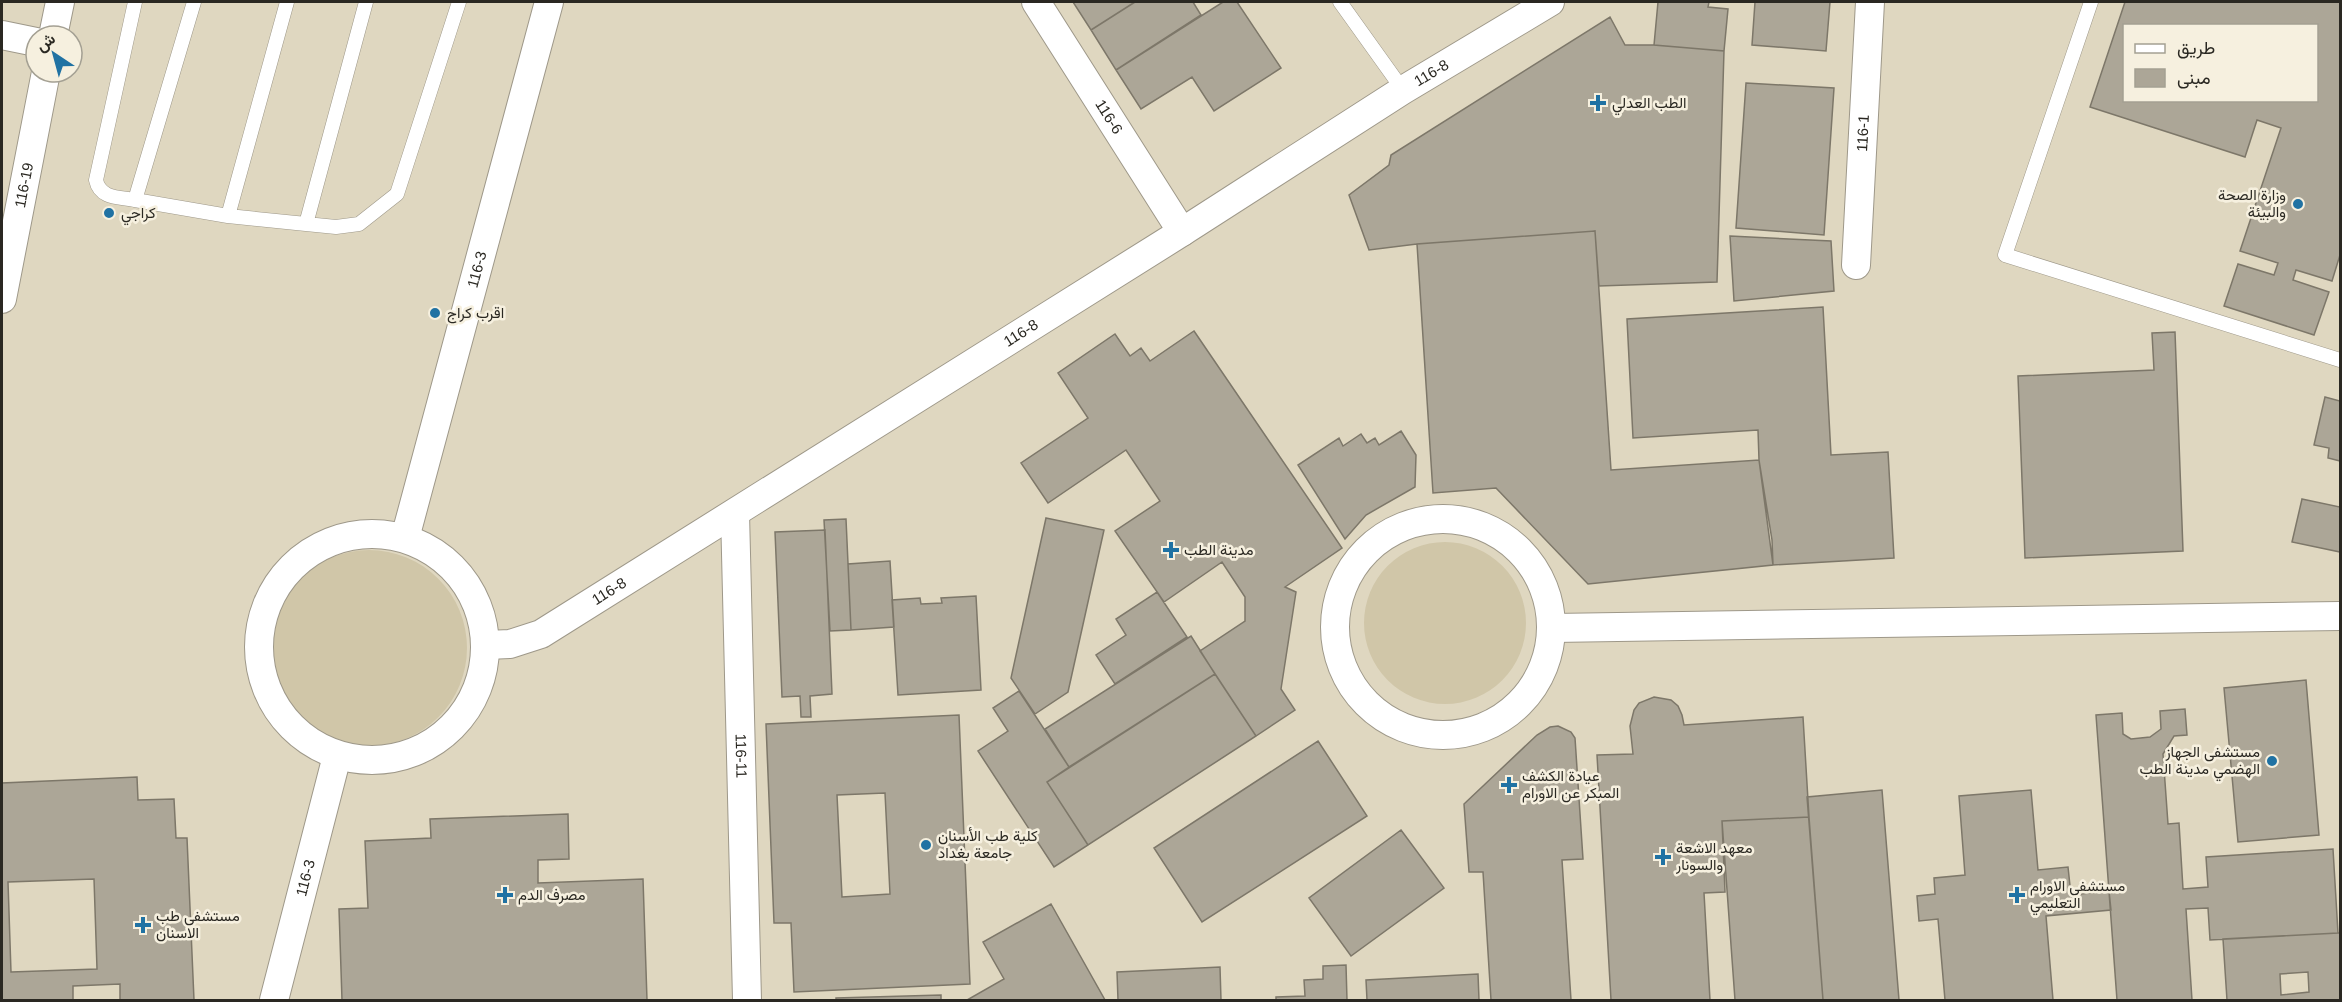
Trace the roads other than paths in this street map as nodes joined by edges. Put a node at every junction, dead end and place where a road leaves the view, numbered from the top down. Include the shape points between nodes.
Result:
1 (60, 2) edge
2 (135, 2) edge
3 (194, 2) edge
4 (287, 2) edge
5 (366, 2) edge
6 (459, 2) edge
7 (549, 2) edge
8 (1036, 2) edge
9 (1340, 2) edge
10 (1550, 2) edge
11 (1870, 2) edge
12 (2091, 2) edge
13 (55, 24) edge
14 (2, 35) edge
15 (24, 40) edge
16 (43, 84) edge
17 (1403, 90) junction
18 (135, 200) junction
19 (228, 216) junction
20 (306, 224) junction
21 (1182, 232) junction
22 (6, 256) edge
23 (1856, 265) dead end
24 (2, 299) edge
25 (2340, 360) edge
26 (735, 513) junction
27 (405, 538) junction
28 (2340, 616) edge
29 (1553, 628) junction
30 (487, 645) junction
31 (338, 756) junction
32 (274, 1000) edge
33 (747, 1000) edge

1 - 13 street
2 - 18 lane via 96,180 98,189 106,195
3 - 18 lane
4 - 19 lane
5 - 20 lane
6 - 20 lane via 397,194 359,224
7 - 27 street, 116-3
8 - 21 street, 116-6
9 - 17 lane
10 - 17 street, 116-8
11 - 23 street, 116-1
12 - 25 lane via 2004,255
14 - 15 street
16 - 22 street, 116-19
17 - 21 street, 116-8
18 - 19 lane
19 - 20 lane
21 - 26 street, 116-8
22 - 24 street, 116-19
26 - 30 street, 116-8 via 541,634 510,644
26 - 33 street, 116-11
27 - 30 street via 437,553 464,578 480,610
27 - 31 street via 366,533 327,542 294,564 270,596 259,633 260,673 275,709 302,738
28 - 29 street
29 - 29 street via 1543,580 1513,542 1488,527 1461,519 1430,519 1390,533 1373,544 1354,565 1337,602 1335,639 1340,664 1352,689 1379,716 1418,734 1449,736 1480,730 1506,717 1529,695 1549,657
30 - 31 street via 479,687 456,725 448,731 422,750 380,761
31 - 32 street, 116-3

